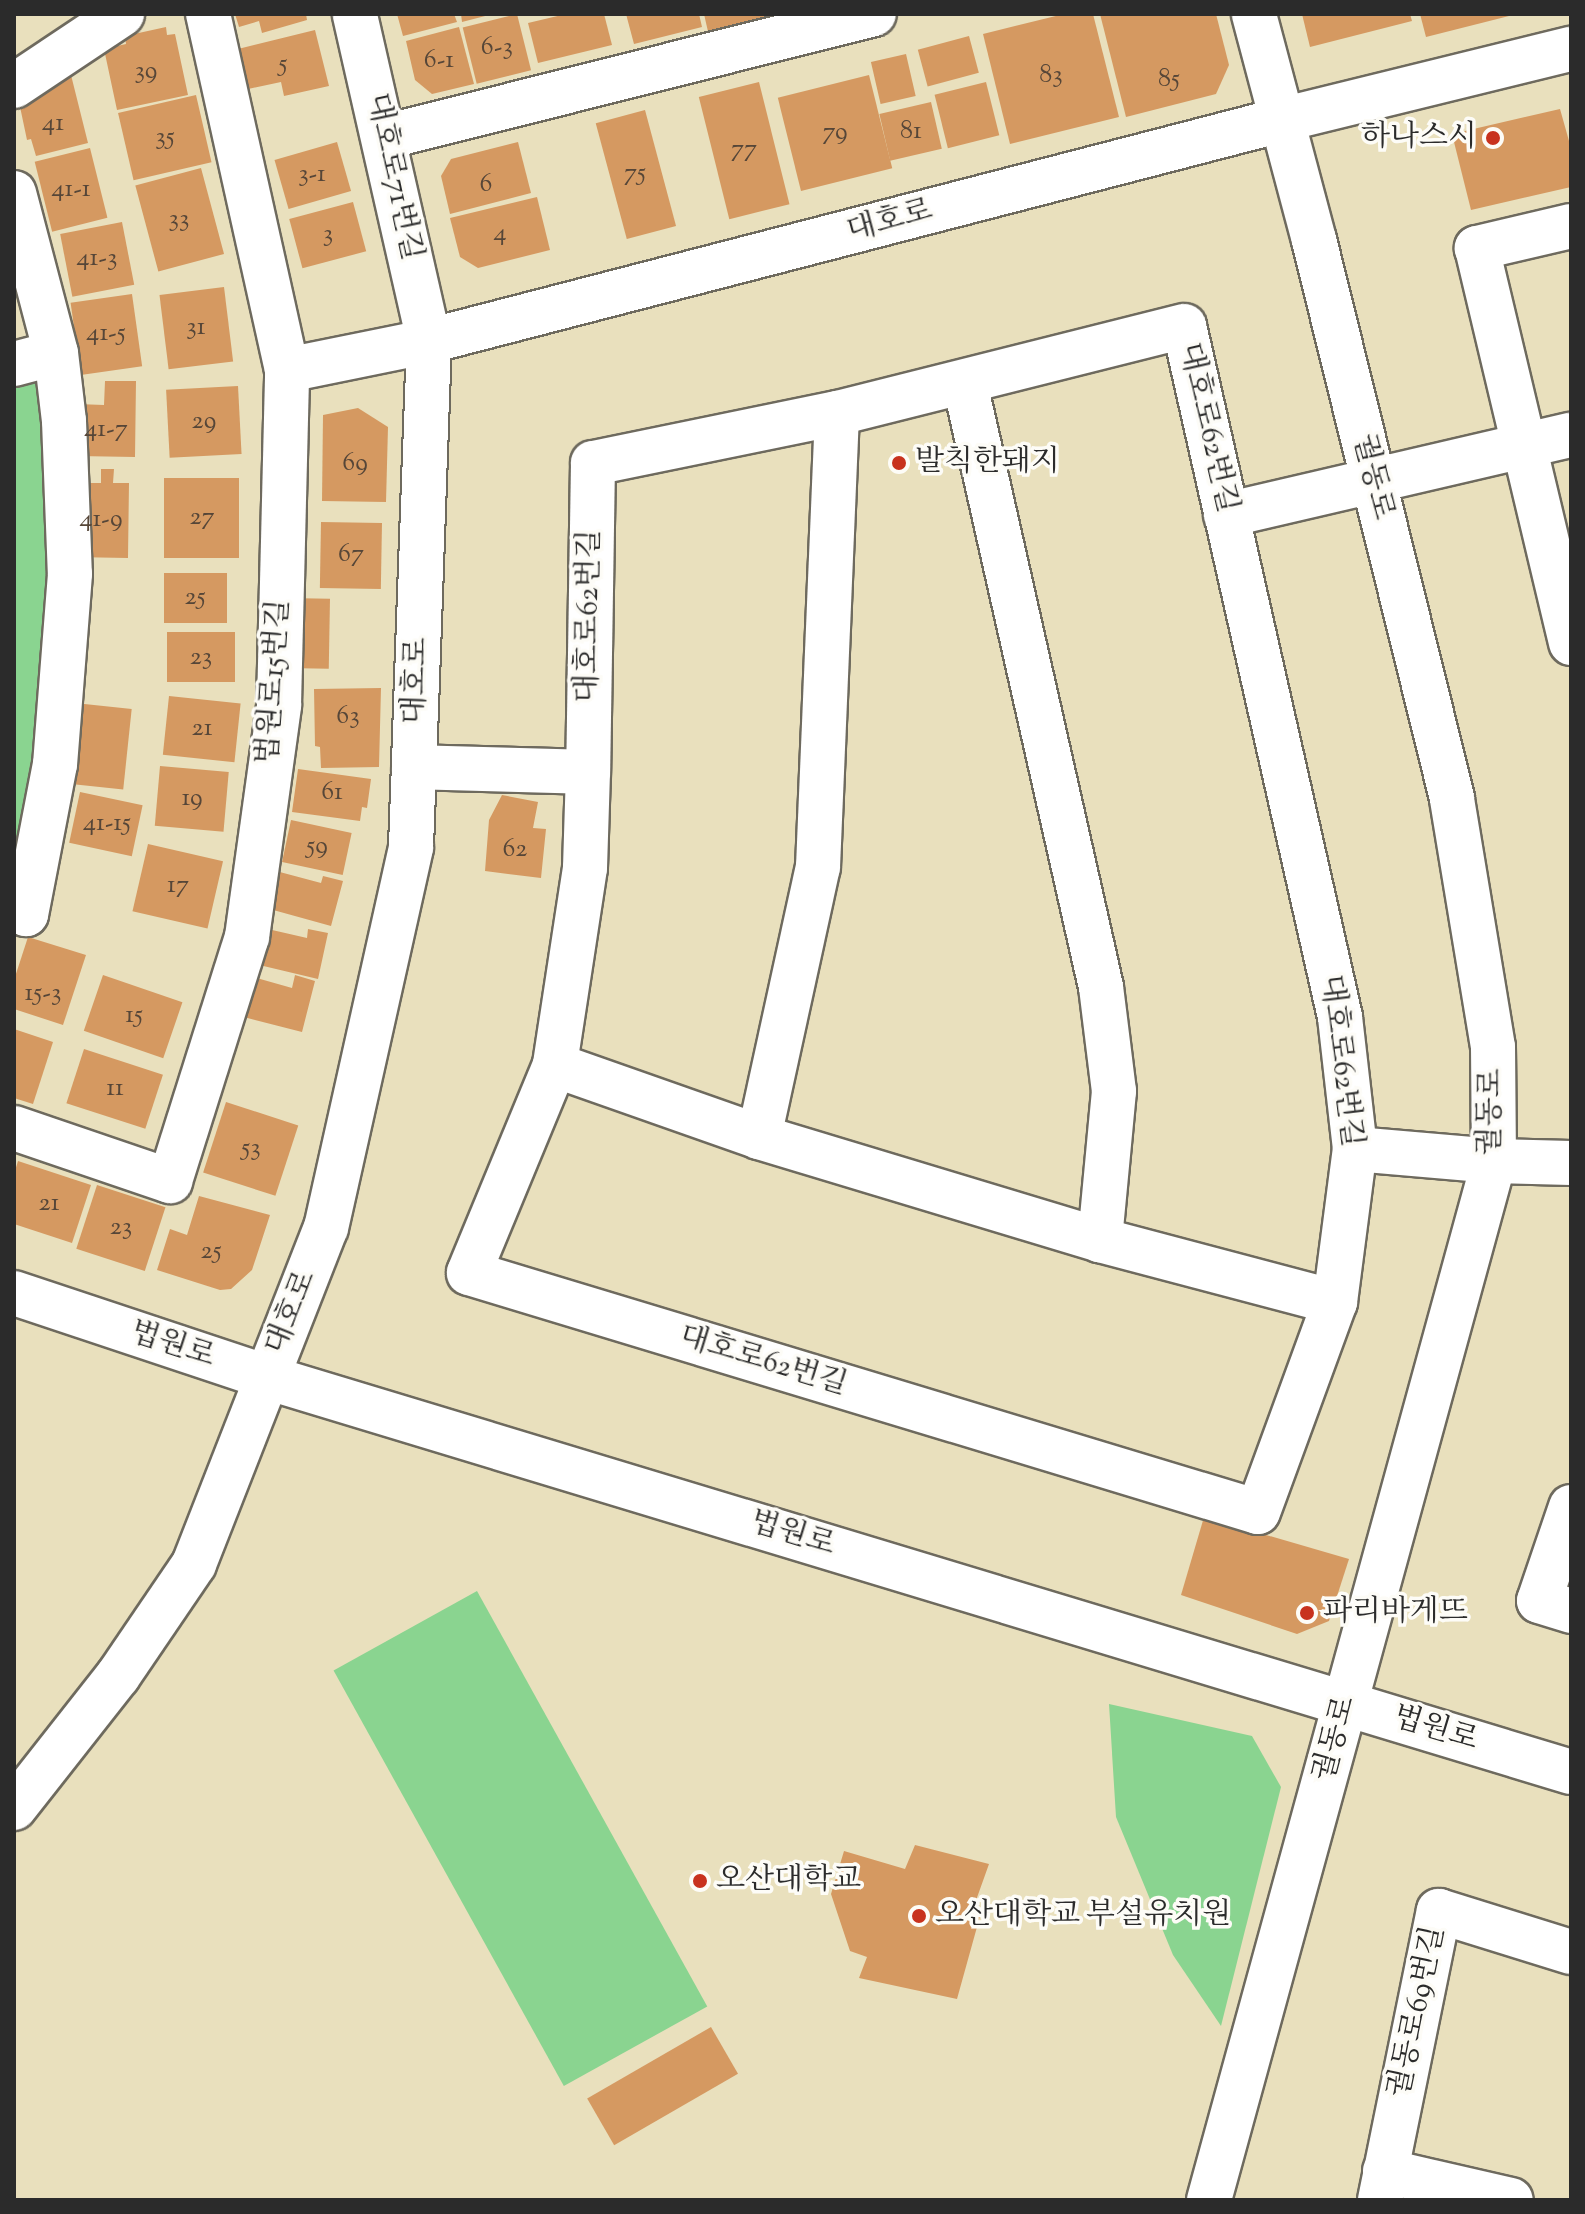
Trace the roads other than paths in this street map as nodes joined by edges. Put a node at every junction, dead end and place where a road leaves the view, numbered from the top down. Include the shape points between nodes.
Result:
1 (122, 14) edge
2 (208, 14) edge
3 (355, 14) edge
4 (874, 14) edge
5 (1254, 14) edge
6 (1571, 49) edge
7 (14, 86) edge
8 (1281, 120) junction
9 (385, 137) junction
10 (14, 193) edge
11 (1571, 226) edge
12 (429, 341) junction
13 (56, 353) junction
14 (14, 364) edge
15 (287, 370) junction
16 (965, 384) junction
17 (837, 413) junction
18 (1571, 435) edge
19 (1524, 447) junction
20 (1373, 483) junction
21 (1226, 515) junction
22 (1571, 641) edge
23 (414, 767) junction
24 (588, 772) junction
25 (14, 909) edge
26 (555, 1065) junction
27 (14, 1128) edge
28 (759, 1137) junction
29 (1355, 1149) junction
30 (1494, 1161) junction
31 (1571, 1163) edge
32 (1100, 1240) junction
33 (14, 1293) edge
34 (1335, 1302) junction
35 (266, 1377) junction
36 (1571, 1507) edge
37 (1571, 1611) edge
38 (1346, 1702) junction
39 (1571, 1772) edge
40 (14, 1808) edge
41 (1571, 1952) edge
42 (1382, 2186) edge
43 (1209, 2200) edge
44 (1511, 2200) edge

1 - 7 street
2 - 15 street, 법원로15번길
3 - 9 street, 대호로71번길
4 - 9 street
5 - 8 street, 궐동로
6 - 8 street, 대호로
8 - 12 street, 대호로
8 - 20 street, 궐동로
9 - 12 street, 대호로71번길
10 - 13 street
11 - 19 street via 1477,248
12 - 15 street
12 - 23 street, 대호로
13 - 14 street
13 - 25 street via 70,574 55,764 26,914
15 - 27 street, 법원로15번길 via 279,705 247,937 170,1181
16 - 17 street, 대호로62번길
16 - 21 street, 대호로62번길 via 1184,326
16 - 32 street via 1101,987 1114,1091
17 - 24 street, 대호로62번길 via 593,463
17 - 28 street via 818,867
18 - 19 street
19 - 20 street
19 - 22 street
20 - 21 street
20 - 30 street, 궐동로 via 1452,798 1493,1047
21 - 29 street, 대호로62번길 via 1340,1017
23 - 24 street
23 - 35 street, 대호로 via 411,847 326,1228
24 - 26 street, 대호로62번길 via 585,868
26 - 28 street
26 - 34 street, 대호로62번길 via 469,1273 1258,1512
28 - 32 street
29 - 30 street
29 - 34 street, 대호로62번길
30 - 31 street
30 - 38 street, 궐동로
32 - 34 street
33 - 35 street, 법원로
35 - 38 street, 법원로
35 - 40 street, 대호로 via 194,1564 118,1676
36 - 37 street via 1539,1601
38 - 39 street, 법원로
38 - 43 street, 궐동로
41 - 42 street, 궐동로69번길 via 1439,1911
42 - 44 street

